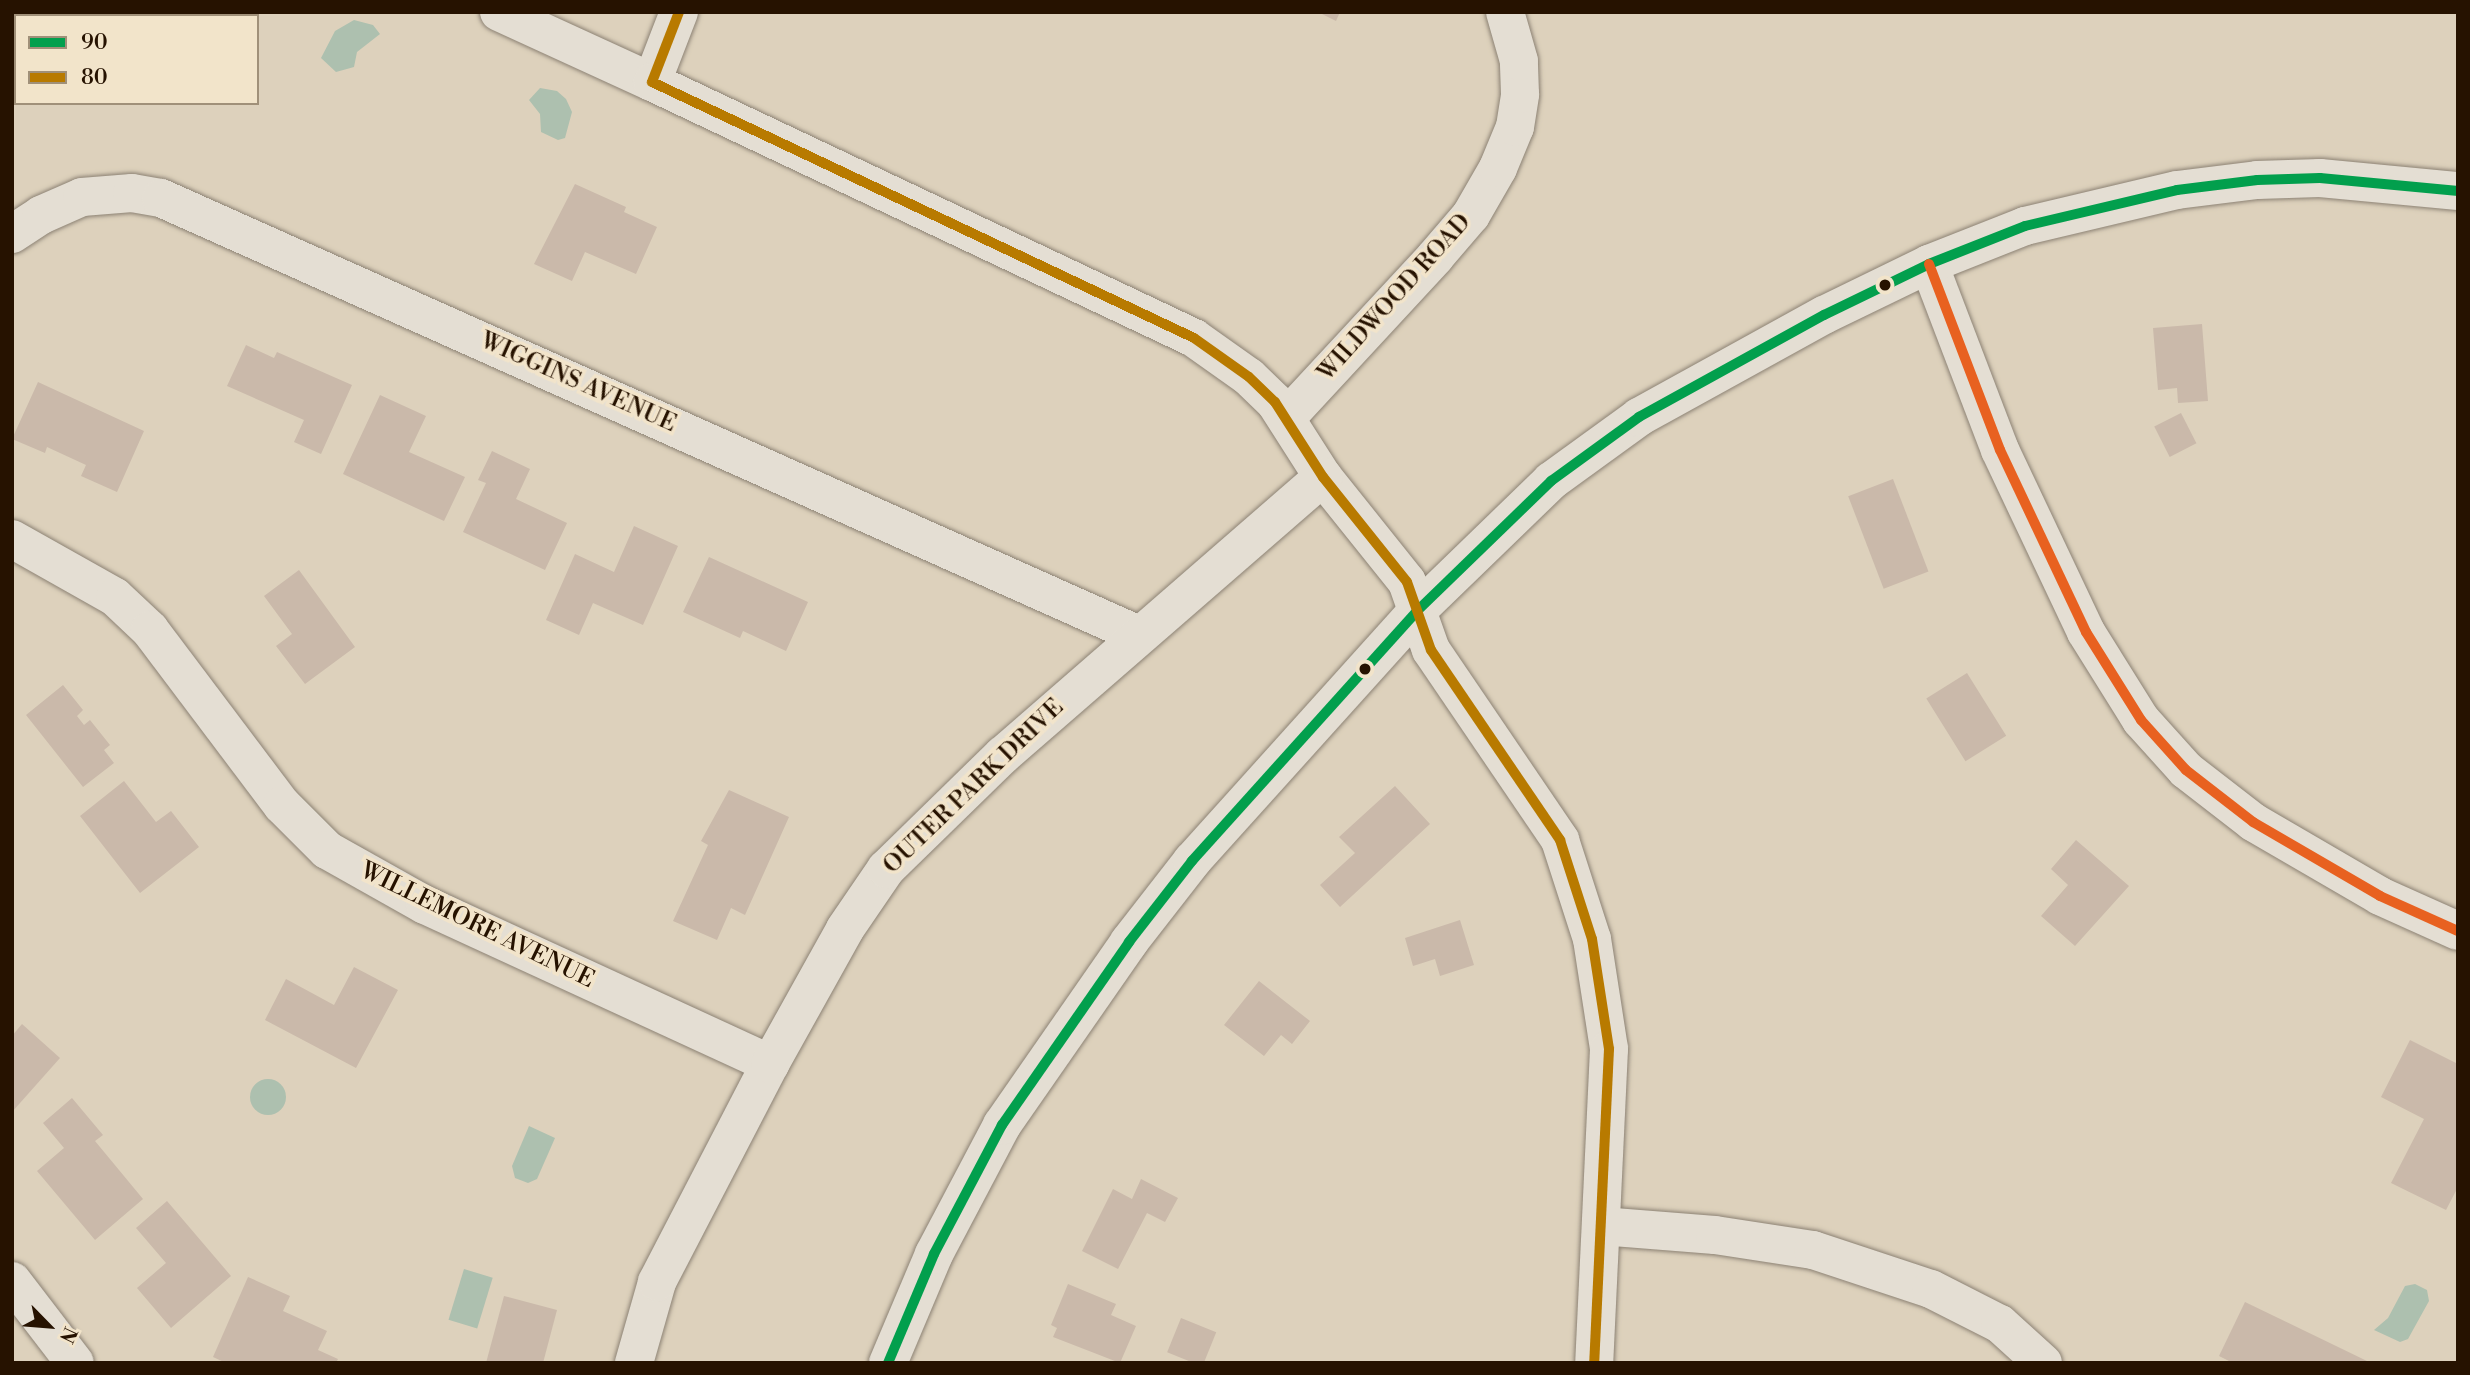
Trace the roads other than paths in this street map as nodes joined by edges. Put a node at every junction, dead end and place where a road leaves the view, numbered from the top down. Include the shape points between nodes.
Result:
1 (499, 12) edge
2 (679, 12) edge
3 (1505, 12) edge
4 (652, 82) junction
5 (2458, 191) edge
6 (12, 234) edge
7 (1928, 264) junction
8 (1287, 417) junction
9 (1323, 477) junction
10 (12, 539) edge
11 (1417, 611) junction
12 (1139, 635) junction
13 (2458, 931) edge
14 (769, 1064) junction
15 (1601, 1226) junction
16 (12, 1281) edge
17 (75, 1363) edge
18 (634, 1363) edge
19 (888, 1363) edge
20 (1594, 1363) edge
21 (2043, 1363) edge

1 - 4 street
2 - 4 street
3 - 8 street, WILDWOOD ROAD via 1519,61 1520,94 1515,127 1498,168 1471,215
4 - 8 street via 1194,338 1249,377
5 - 7 street via 2320,178 2176,190 2025,226
6 - 12 street, WIGGINS AVENUE via 82,197 132,193 161,198
7 - 11 street via 1824,315 1639,417 1551,481
7 - 13 street via 2006,462 2086,632 2141,720 2186,770 2253,822 2369,890
8 - 9 street
9 - 11 street via 1407,582
9 - 12 street, OUTER PARK DRIVE
10 - 14 street, WILLEMORE AVENUE via 115,597 150,630 282,806 327,850 425,905
11 - 15 street via 1431,650 1560,840 1592,939 1609,1049
11 - 19 street via 1192,861 1072,1019 1002,1125 934,1254
12 - 14 street, OUTER PARK DRIVE via 1003,755 886,869 845,929
14 - 18 street, OUTER PARK DRIVE via 656,1282
15 - 20 street
15 - 21 street via 1715,1235 1812,1250 1931,1289 2000,1324
16 - 17 street

